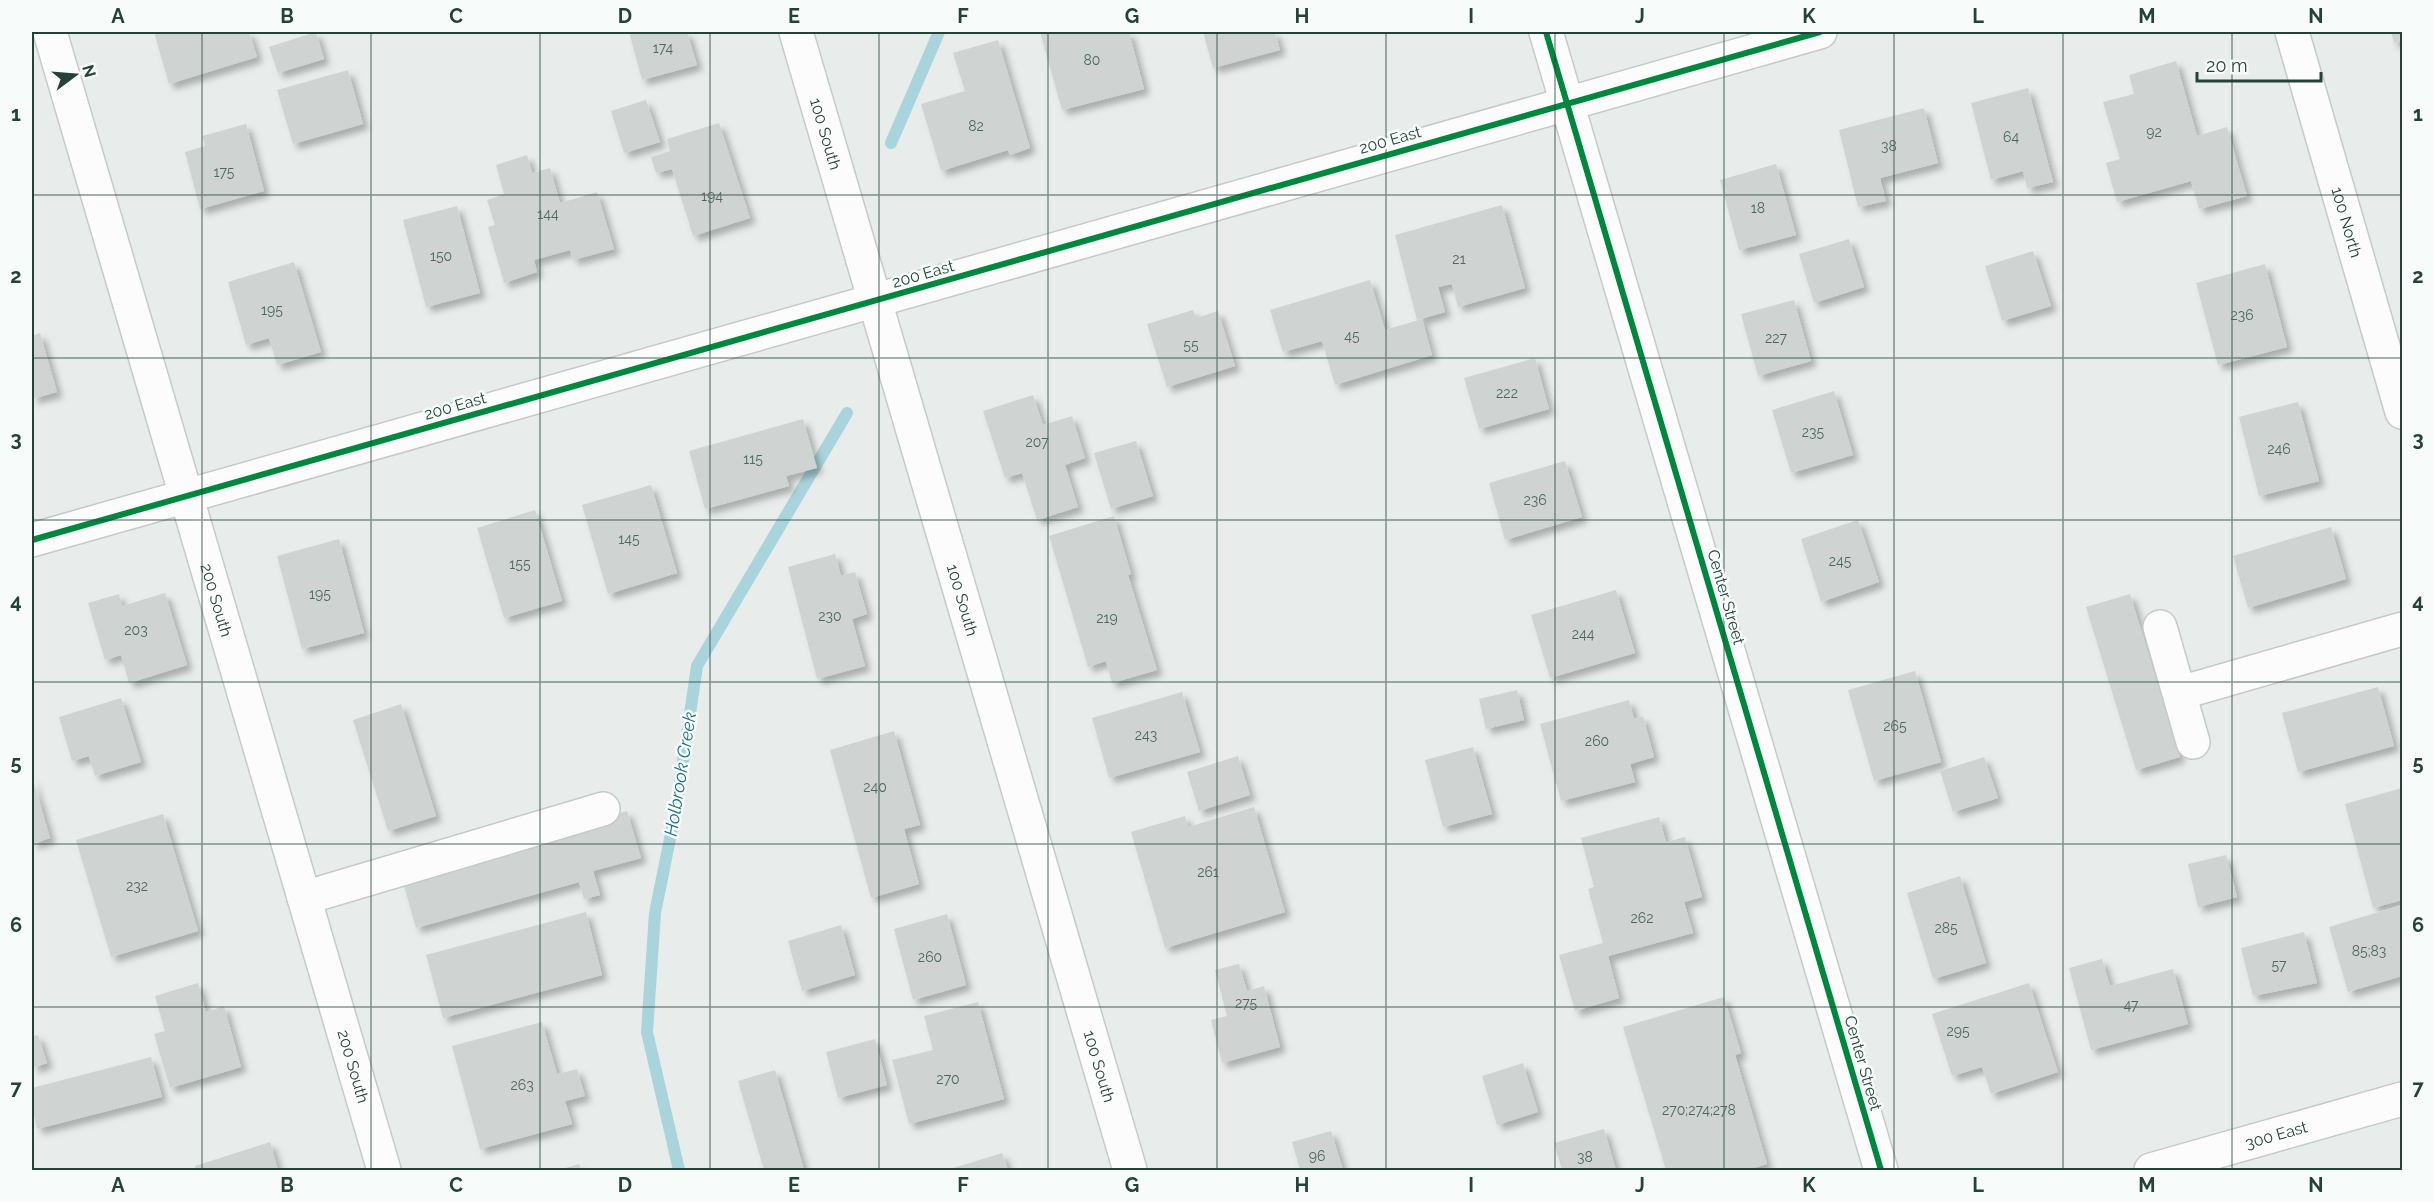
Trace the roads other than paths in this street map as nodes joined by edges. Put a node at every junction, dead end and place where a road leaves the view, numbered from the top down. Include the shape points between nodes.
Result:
1 (50, 32) edge
2 (796, 32) edge
3 (1546, 32) edge
4 (1820, 32) edge
5 (2292, 32) edge
6 (1567, 104) junction
7 (875, 301) junction
8 (2403, 412) edge
9 (186, 496) junction
10 (32, 540) edge
11 (2160, 627) dead end
12 (2403, 629) edge
13 (2180, 693) junction
14 (2193, 742) dead end
15 (603, 809) dead end
16 (304, 898) junction
17 (2403, 1099) edge
18 (384, 1170) edge
19 (1130, 1170) edge
20 (1881, 1170) edge
21 (2151, 1170) edge

1 - 9 street, 200 South
2 - 7 street, 100 South
3 - 6 street, Center Street
4 - 6 street, 200 East
5 - 8 street, 100 North
6 - 7 street, 200 East
6 - 20 street, Center Street
7 - 9 street, 200 East
7 - 19 street, 100 South
9 - 10 street, 200 East
9 - 16 street, 200 South
11 - 13 street
12 - 13 street
13 - 14 street
15 - 16 street
16 - 18 street, 200 South
17 - 21 street, 300 East

